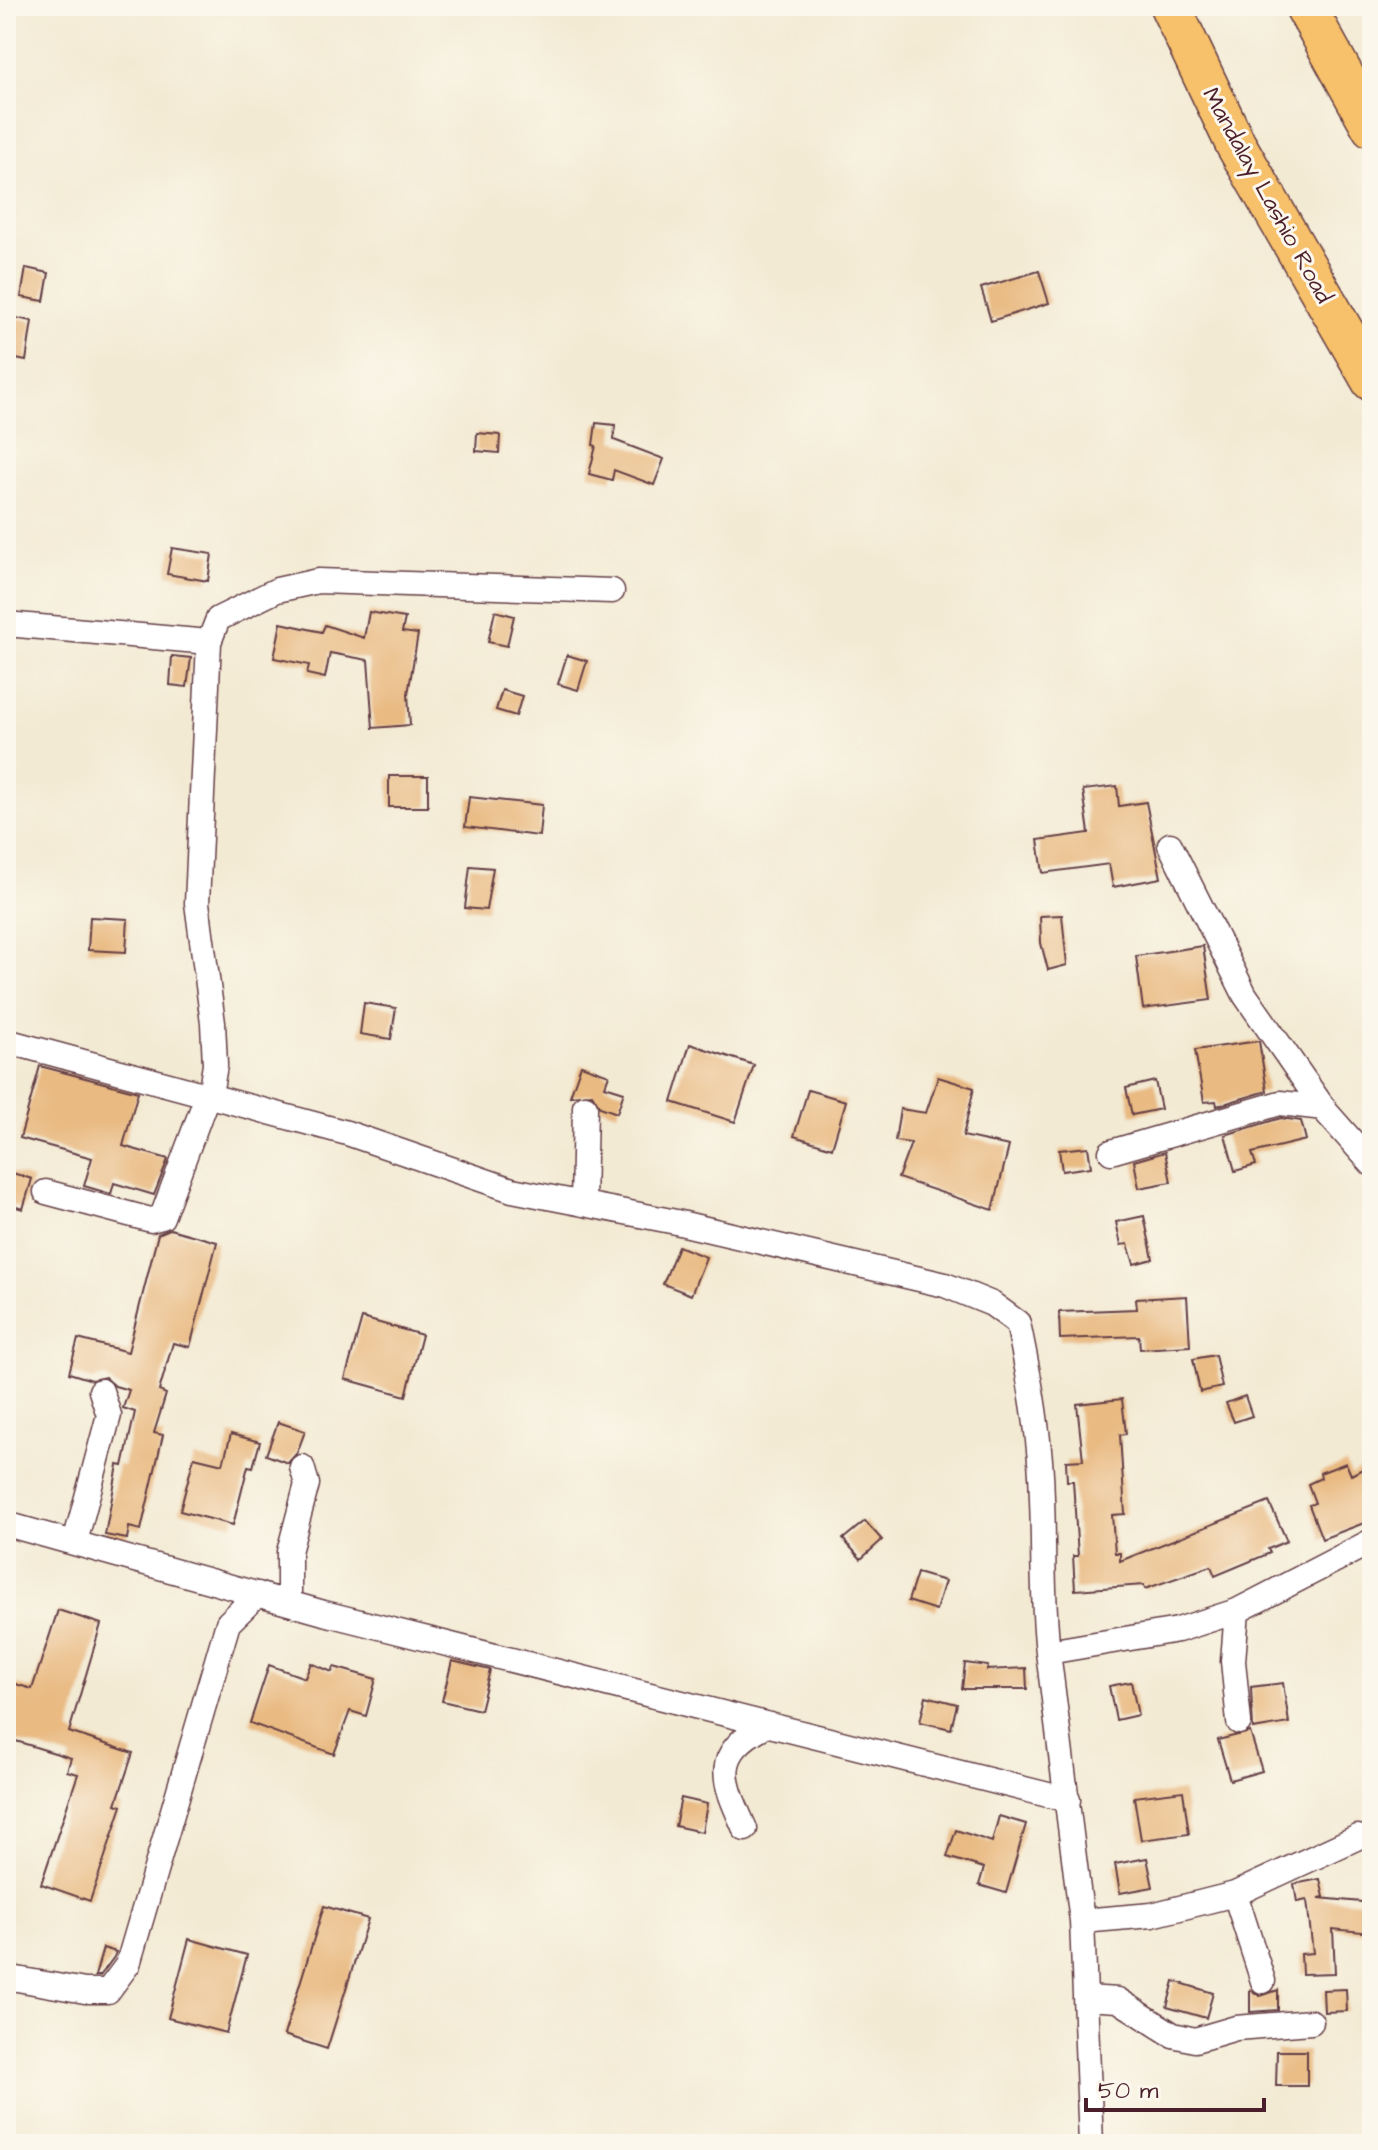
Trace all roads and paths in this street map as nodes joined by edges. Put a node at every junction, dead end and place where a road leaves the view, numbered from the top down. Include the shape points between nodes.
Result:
1 (1170, 6) edge
2 (1305, 6) edge
3 (1372, 127) edge
4 (1372, 381) edge
5 (612, 591) dead end
6 (6, 624) edge
7 (209, 642) junction
8 (1170, 845) dead end
9 (6, 1041) edge
10 (206, 1095) junction
11 (585, 1107) dead end
12 (1324, 1108) junction
13 (1111, 1152) dead end
14 (1372, 1164) edge
15 (46, 1192) dead end
16 (583, 1204) junction
17 (101, 1391) dead end
18 (302, 1467) dead end
19 (6, 1524) edge
20 (1372, 1541) edge
21 (75, 1542) junction
22 (258, 1594) junction
23 (289, 1602) junction
24 (1237, 1611) junction
25 (1048, 1652) junction
26 (1239, 1722) dead end
27 (764, 1726) junction
28 (1068, 1800) junction
29 (745, 1829) dead end
30 (1358, 1837) dead end
31 (1235, 1894) junction
32 (1082, 1921) junction
33 (6, 1977) edge
34 (1263, 1981) dead end
35 (1085, 1998) junction
36 (1311, 2022) dead end
37 (1091, 2144) edge

1 - 4 highway, Mandalay Lashio Road via 1236,145
2 - 3 highway
5 - 7 street via 318,581 277,590 218,619
6 - 7 street
7 - 10 street via 197,903 215,1065
8 - 12 street via 1245,995
9 - 10 street
10 - 15 street via 162,1217 151,1220
10 - 16 street via 347,1133 512,1190
11 - 16 street
12 - 13 street via 1280,1103
12 - 14 street
16 - 25 street via 945,1285 992,1304 1018,1323 1030,1379 1042,1495
17 - 21 street via 109,1415
18 - 23 street via 307,1484 289,1552
19 - 21 street
20 - 24 street
21 - 22 street
22 - 23 street
22 - 33 street via 228,1623 119,1980 108,1991 85,1991
23 - 27 street
24 - 25 street via 1178,1630
24 - 26 street via 1233,1661
25 - 28 street
27 - 28 street
27 - 29 street via 740,1739 726,1762 725,1785
28 - 32 street
30 - 31 street
31 - 32 street via 1152,1915
31 - 34 street
32 - 35 street
35 - 36 street via 1118,2000 1173,2035 1195,2040 1236,2028
35 - 37 street

